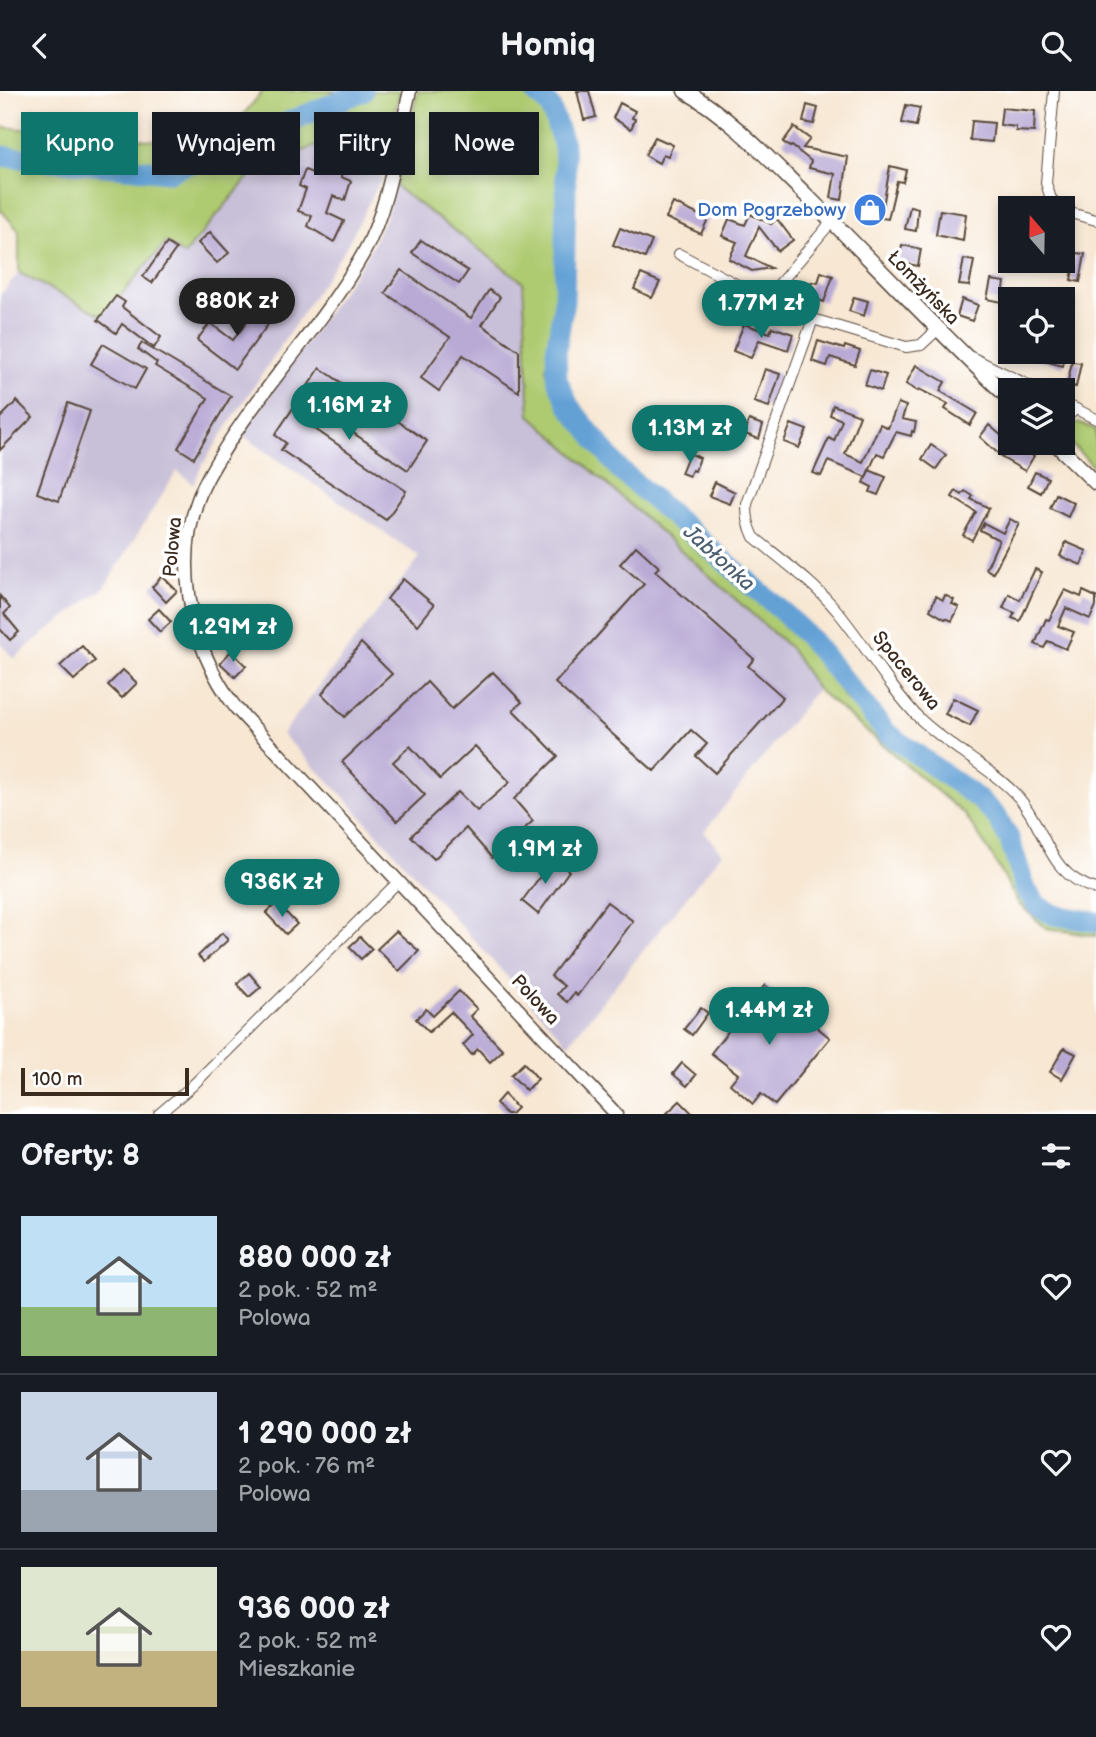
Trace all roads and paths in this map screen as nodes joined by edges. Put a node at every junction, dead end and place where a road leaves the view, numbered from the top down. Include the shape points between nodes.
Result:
1 (685, 91) edge
2 (1054, 91) edge
3 (410, 92) edge
4 (1050, 196) edge
5 (1075, 214) edge
6 (1096, 220) edge
7 (832, 221) junction
8 (679, 254) dead end
9 (766, 300) junction
10 (813, 319) junction
11 (937, 330) junction
12 (958, 351) junction
13 (1013, 378) edge
14 (998, 388) edge
15 (1076, 409) edge
16 (1096, 419) edge
17 (1067, 455) edge
18 (1096, 483) edge
19 (398, 882) junction
20 (1096, 889) edge
21 (159, 1114) edge
22 (616, 1114) edge

1 - 7 main road, Łomżyńska via 709,107
2 - 4 street via 1046,184
3 - 19 street, Polowa via 379,217 364,252 207,478 194,516 188,559 191,609 220,687
5 - 6 street
7 - 9 street
7 - 11 main road, Łomżyńska
8 - 9 street
9 - 10 street
10 - 11 street via 914,348
10 - 20 street, Spacerowa via 747,504 754,537 837,612 921,719 1021,800 1058,866 1079,883
11 - 12 main road, Łomżyńska
12 - 13 street
12 - 14 main road, Łomżyńska
15 - 16 street
17 - 18 main road
19 - 21 street
19 - 22 street, Polowa

